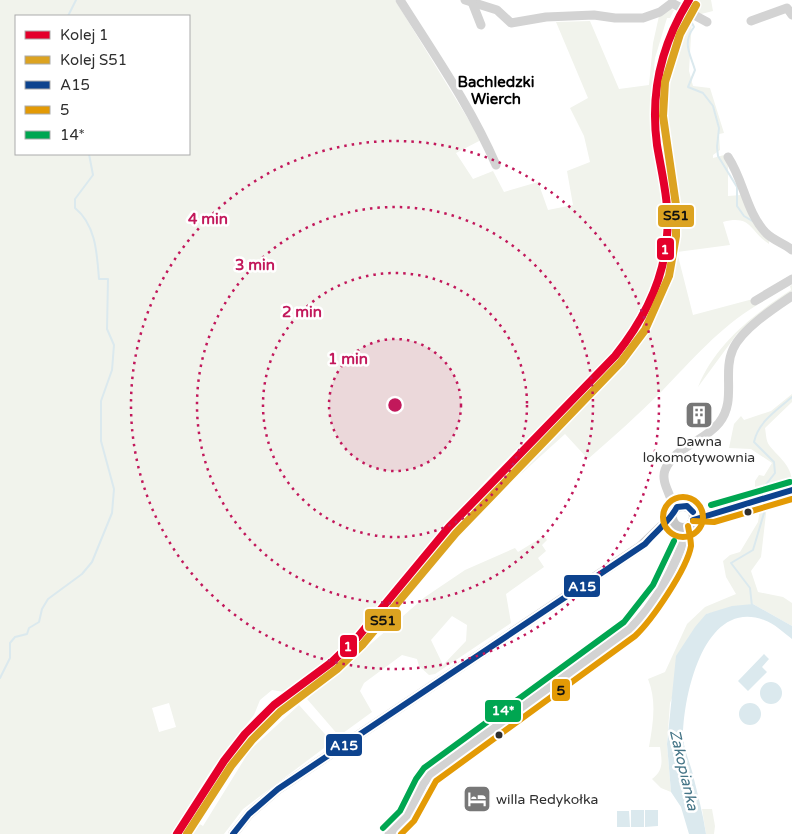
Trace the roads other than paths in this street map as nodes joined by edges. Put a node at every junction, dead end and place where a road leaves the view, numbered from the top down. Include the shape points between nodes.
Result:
1 (400, 0) edge
2 (469, 1) edge
3 (792, 15) edge
4 (751, 21) dead end
5 (707, 22) dead end
6 (481, 24) dead end
7 (728, 157) dead end
8 (496, 165) dead end
9 (792, 250) edge
10 (792, 279) edge
11 (792, 296) edge
12 (755, 302) dead end
13 (792, 490) edge
14 (682, 518) junction
15 (233, 834) edge
16 (389, 834) edge

1 - 8 street via 486,140
2 - 5 street via 500,12 511,23 546,17 594,15 643,18 672,3
2 - 6 street
3 - 4 street via 787,8
7 - 9 street via 746,199 767,234
10 - 12 street
11 - 14 street via 751,327 733,349 725,412 713,429 671,460 663,478
13 - 14 main road via 713,513
14 - 15 main road via 278,789 249,814
14 - 16 street via 682,544 642,618 426,779 407,816

